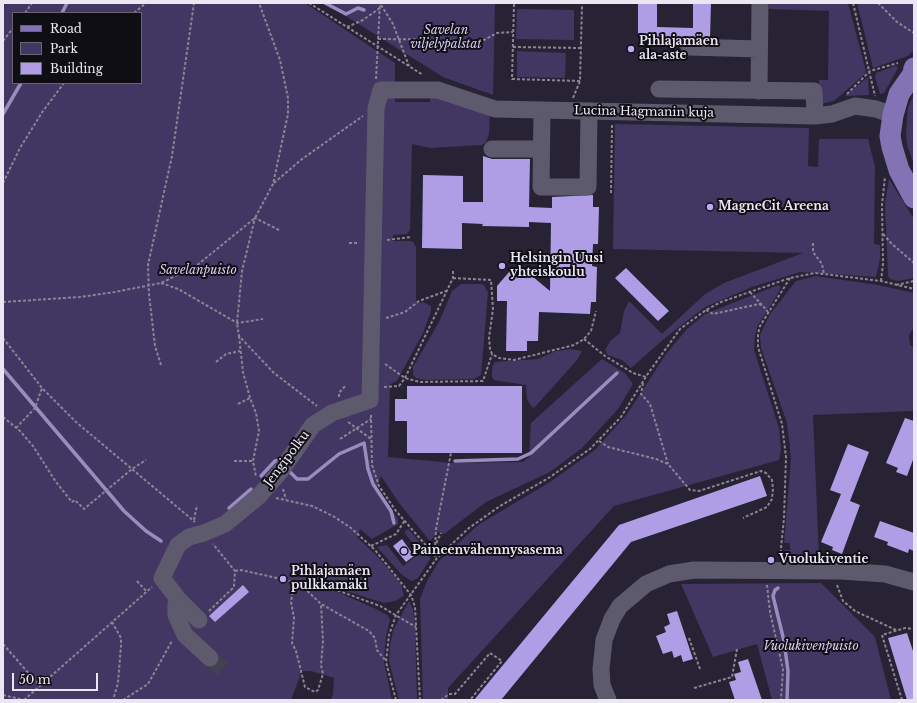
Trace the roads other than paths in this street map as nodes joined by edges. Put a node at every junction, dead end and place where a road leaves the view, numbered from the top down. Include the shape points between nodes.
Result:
1 (760, 3) edge
2 (689, 47) dead end
3 (759, 49) junction
4 (910, 69) edge
5 (659, 89) dead end
6 (759, 90) junction
7 (542, 110) junction
8 (588, 111) junction
9 (892, 115) junction
10 (815, 116) junction
11 (492, 149) dead end
12 (541, 149) junction
13 (914, 198) edge
14 (370, 400) joint
15 (914, 582) edge
16 (178, 599) junction
17 (199, 620) road end
18 (210, 658) tunnel mouth
19 (608, 700) edge

1 - 3 street
2 - 3 street
3 - 6 street
4 - 9 main road
5 - 6 street
6 - 10 street via 814,92
7 - 8 street, Lucina Hagmanin kuja
7 - 12 street
7 - 14 street, Lucina Hagmanin kuja via 495,109 438,90 381,90 376,108 366,324 371,351
8 - 10 street, Lucina Hagmanin kuja
8 - 12 street via 588,187 541,187
9 - 10 street, Lucina Hagmanin kuja via 876,109 855,106 832,114
9 - 13 main road via 890,136 894,159
11 - 12 street
14 - 16 street, Jengipolku via 332,413 313,425 280,472 258,497 225,524 204,534 189,537 178,546 162,578
15 - 19 street via 885,574 841,571 694,570 669,574 646,584 620,606 612,619 604,640 601,669 602,685
16 - 17 street
16 - 18 street via 176,616 185,635

